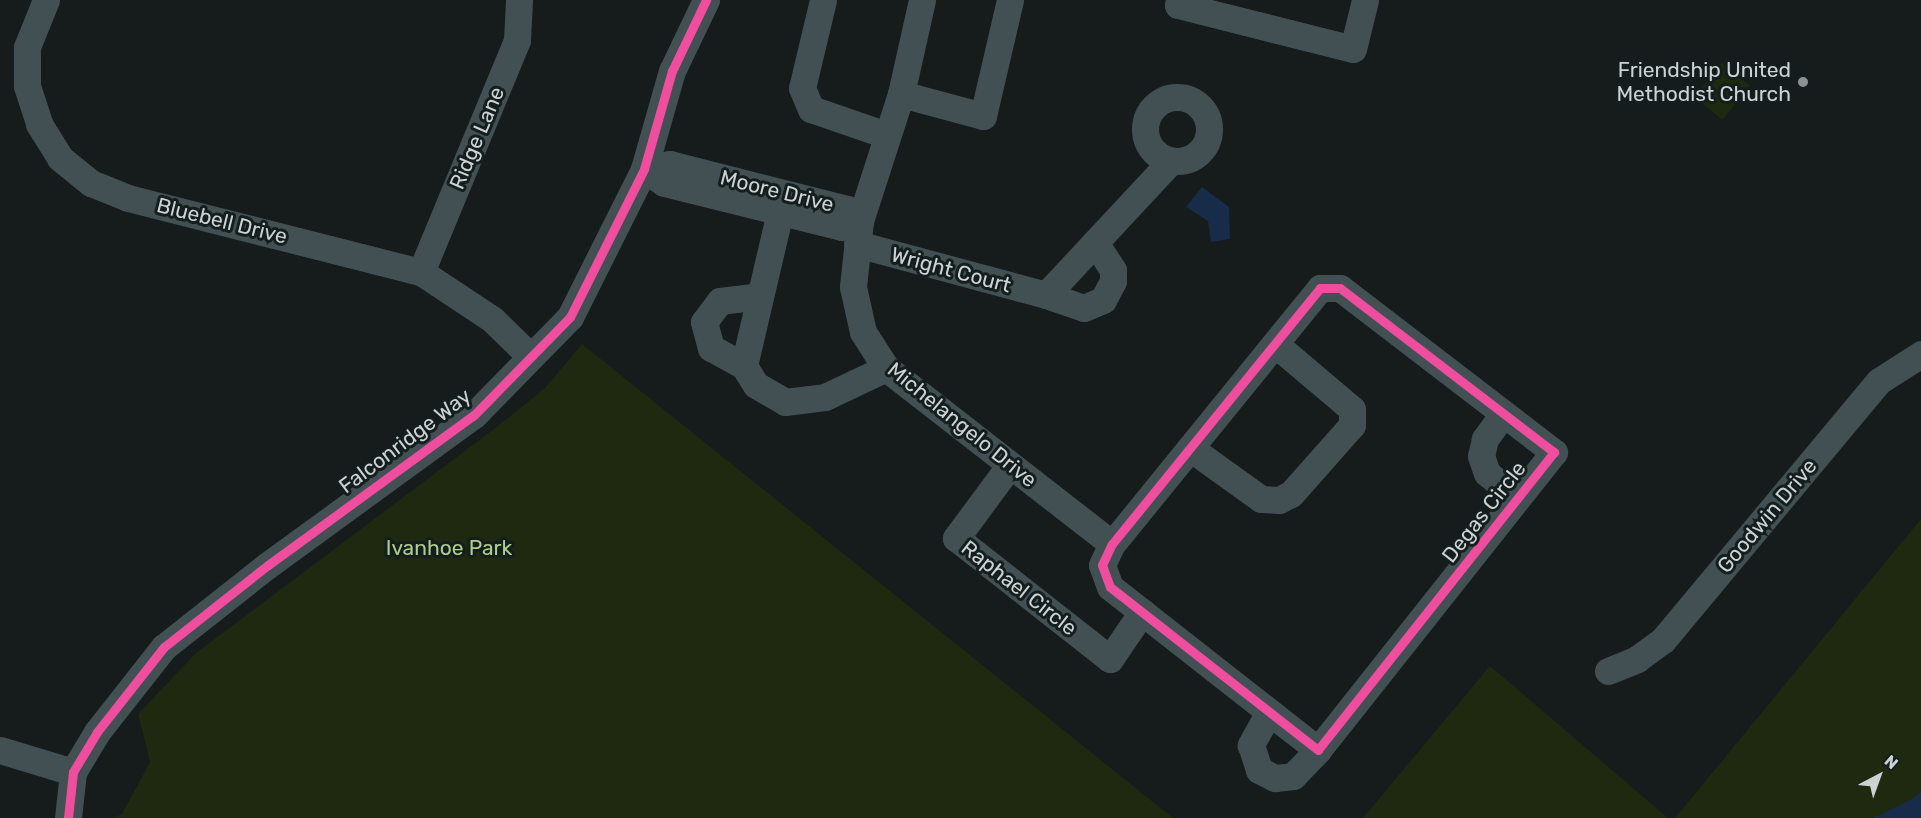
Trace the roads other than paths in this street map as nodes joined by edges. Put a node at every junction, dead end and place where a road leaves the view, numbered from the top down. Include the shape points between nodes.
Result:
1 (46, 0) edge
2 (519, 0) edge
3 (706, 0) edge
4 (823, 0) edge
5 (922, 0) edge
6 (1010, 0) edge
7 (1179, 0) edge
8 (1365, 0) edge
9 (901, 94) junction
10 (886, 135) junction
11 (1171, 161) dead end
12 (644, 170) junction
13 (780, 212) junction
14 (859, 232) junction
15 (1095, 242) junction
16 (421, 272) junction
17 (1046, 295) junction
18 (760, 296) junction
19 (1275, 344) junction
20 (1921, 354) edge
21 (531, 357) junction
22 (744, 366) junction
23 (886, 368) junction
24 (1503, 414) junction
25 (1190, 448) junction
26 (1010, 465) junction
27 (1517, 498) junction
28 (1112, 544) junction
29 (1142, 612) junction
30 (1608, 671) dead end
31 (1269, 712) junction
32 (0, 750) edge
33 (1318, 750) junction
34 (73, 772) junction
35 (68, 818) edge

1 - 16 street, Bluebell Drive via 27,47 27,86 39,124 60,158 91,183 128,198
2 - 16 street, Ridge Lane via 517,40
3 - 12 street, Falconridge Way via 672,71
4 - 10 street via 802,88 811,110
5 - 9 street, Michelangelo Drive
6 - 9 street via 983,116
7 - 8 street via 1178,5 1353,49
9 - 10 street, Michelangelo Drive
10 - 14 street, Michelangelo Drive
11 - 15 street
12 - 13 street, Moore Drive via 664,183
12 - 14 street, Moore Drive via 670,164 846,208
12 - 21 street, Falconridge Way via 570,317
13 - 14 street, Moore Drive
13 - 18 street
14 - 17 street, Wright Court
14 - 23 street, Michelangelo Drive via 853,287 863,332
15 - 17 street
15 - 17 street, Wright Court via 1113,270 1110,291 1103,300 1084,308
16 - 21 street, Bluebell Drive via 492,320
18 - 22 street
18 - 22 street via 720,301 704,322 703,331 711,348
19 - 24 street, Degas Circle via 1320,288 1340,288
19 - 25 street, Degas Circle
19 - 25 street via 1352,409 1352,425 1291,494 1279,500 1261,499
20 - 30 street, Goodwin Drive via 1879,381 1663,640
21 - 34 street, Falconridge Way via 474,415 268,565 164,647 97,732
22 - 23 street via 756,385 785,402 825,397
23 - 26 street, Michelangelo Drive
24 - 27 street, Degas Circle via 1485,439 1481,456 1487,473
24 - 27 street, Degas Circle via 1554,452
25 - 28 street, Degas Circle
26 - 28 street, Michelangelo Drive
26 - 29 street, Raphael Circle via 956,538 1110,658
27 - 33 street, Degas Circle
28 - 29 street, Degas Circle via 1102,566 1110,587
29 - 31 street, Degas Circle
31 - 33 street, Degas Circle
31 - 33 street, Degas Circle via 1251,745 1253,763 1259,770 1275,778 1293,776
32 - 34 street
34 - 35 street, Falconridge Way

